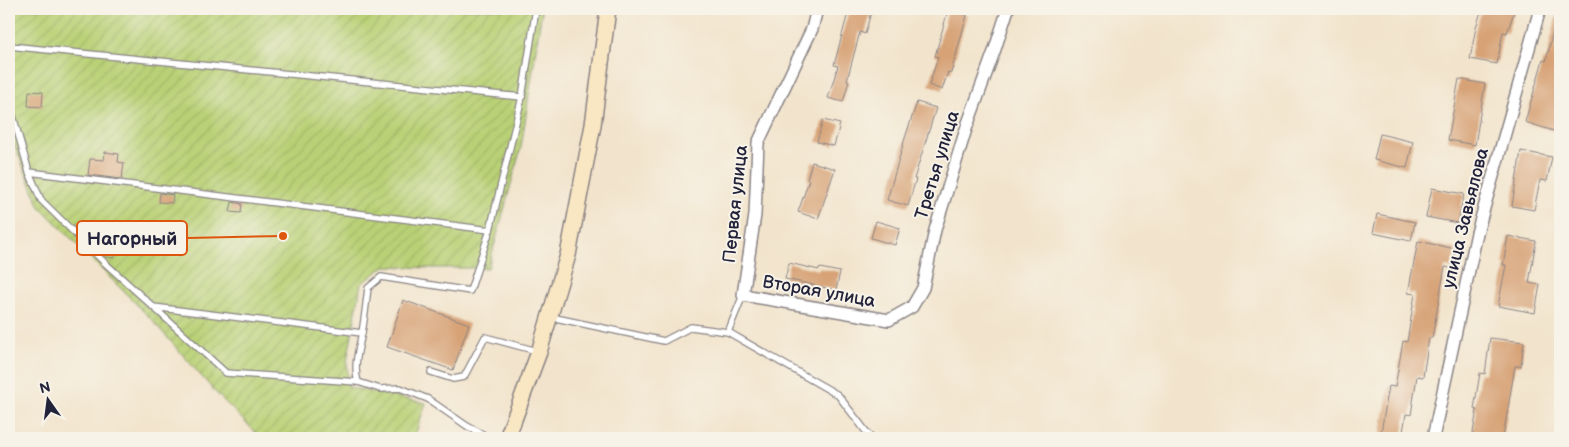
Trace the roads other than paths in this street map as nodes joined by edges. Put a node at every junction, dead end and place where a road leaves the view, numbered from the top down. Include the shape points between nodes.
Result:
1 (536, 9) edge
2 (608, 9) edge
3 (817, 9) edge
4 (1008, 9) edge
5 (1540, 9) edge
6 (9, 46) edge
7 (522, 98) junction
8 (9, 102) edge
9 (29, 172) junction
10 (490, 230) junction
11 (743, 296) junction
12 (154, 307) junction
13 (551, 317) junction
14 (890, 320) joint
15 (728, 332) junction
16 (362, 333) junction
17 (539, 352) junction
18 (431, 372) dead end
19 (358, 382) junction
20 (490, 438) edge
21 (507, 438) edge
22 (870, 438) edge
23 (1433, 438) edge

1 - 7 lane
2 - 13 main road via 593,125 568,255
3 - 11 street, Первая улица via 812,29 758,143 755,215
4 - 14 street, Третья улица via 935,230 923,288 912,308
5 - 23 street, улица Завьялова via 1477,233
6 - 7 lane
7 - 10 lane
8 - 9 lane
9 - 10 lane
9 - 12 lane via 42,200
10 - 16 lane via 470,291 381,277 368,288
11 - 14 street, Вторая улица
11 - 15 lane
12 - 16 lane
12 - 19 lane via 226,373
13 - 15 lane via 664,341 691,327
13 - 17 main road
15 - 22 lane via 838,395
16 - 19 lane via 356,360
17 - 18 lane via 485,337 464,377 453,379
17 - 21 main road
19 - 20 lane via 380,388 400,388 428,399

